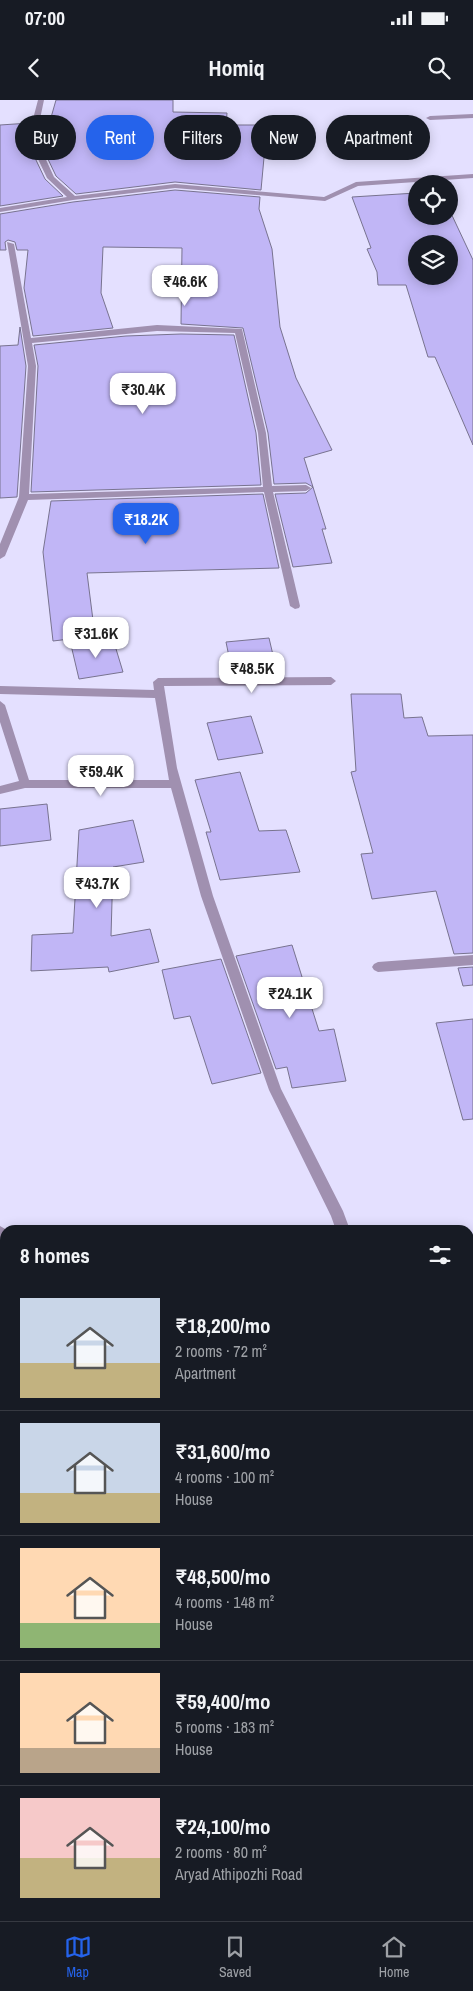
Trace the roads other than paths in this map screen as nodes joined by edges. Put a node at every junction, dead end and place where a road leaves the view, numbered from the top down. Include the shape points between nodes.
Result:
1 (42, 100) edge
2 (473, 116) edge
3 (430, 118) dead end
4 (473, 176) edge
5 (73, 198) junction
6 (0, 210) edge
7 (10, 244) dead end
8 (29, 341) junction
9 (306, 488) dead end
10 (268, 489) junction
11 (24, 497) junction
12 (0, 556) edge
13 (295, 606) dead end
14 (331, 681) dead end
15 (0, 690) edge
16 (160, 694) junction
17 (0, 705) edge
18 (25, 784) junction
19 (176, 784) junction
20 (0, 790) edge
21 (473, 960) edge
22 (378, 967) dead end
23 (341, 1225) edge

1 - 5 street via 32,138 51,178
2 - 3 street
4 - 5 street via 356,184 325,199 175,186
5 - 6 street
7 - 8 street
8 - 10 street via 157,328 239,331 262,433
8 - 11 street via 32,366
9 - 10 street
10 - 11 street
10 - 13 street
11 - 12 street
14 - 16 street via 158,682
15 - 16 street
16 - 19 street
17 - 18 street
18 - 19 street
18 - 20 street
19 - 23 street via 207,896 275,1090
21 - 22 street

